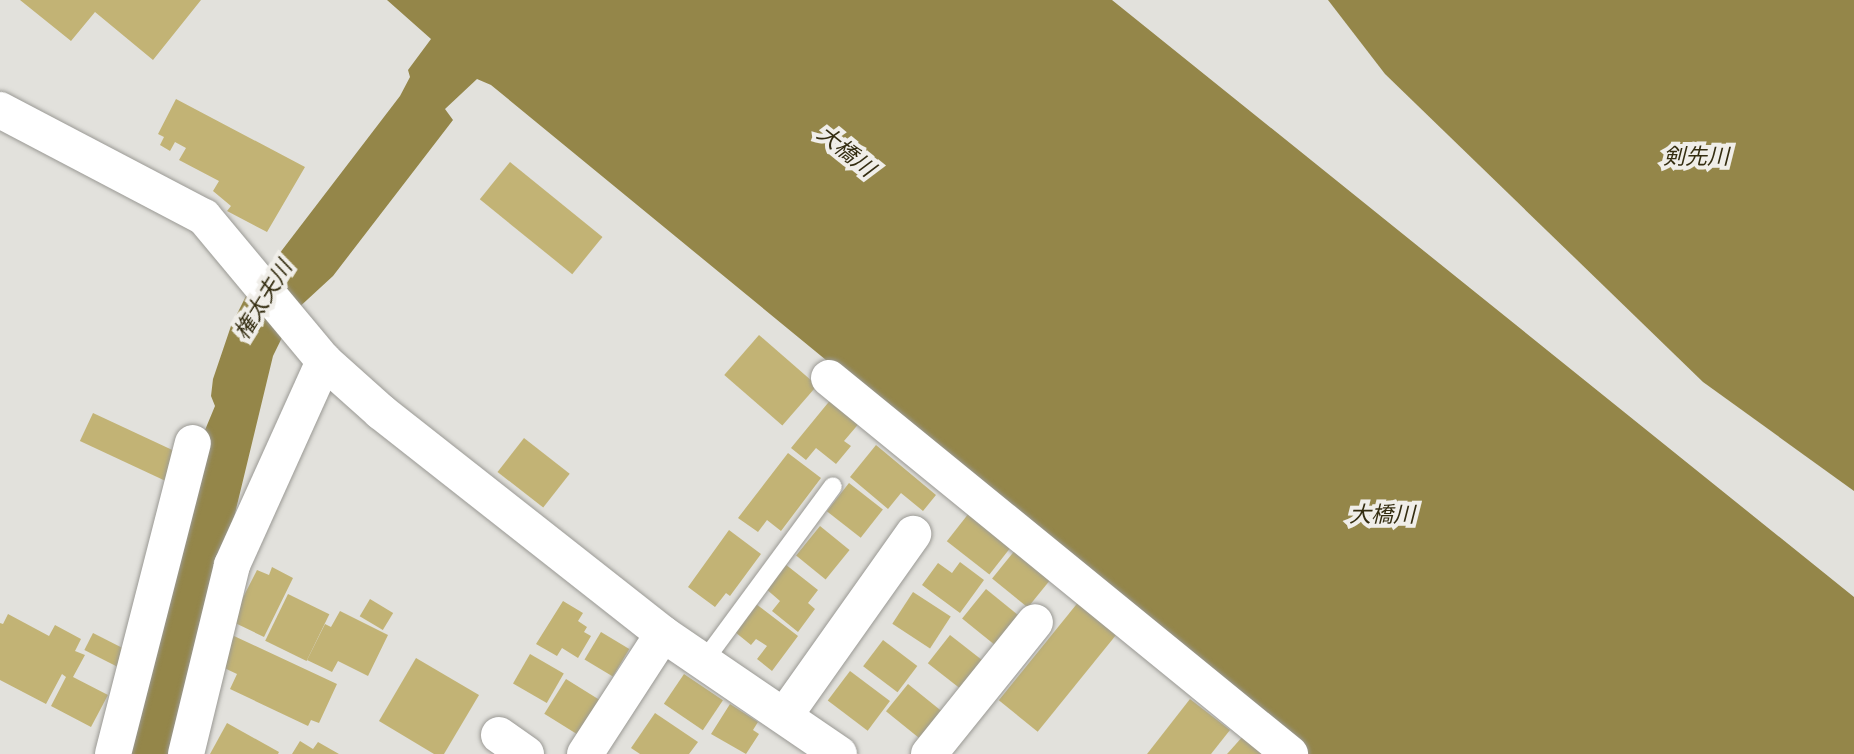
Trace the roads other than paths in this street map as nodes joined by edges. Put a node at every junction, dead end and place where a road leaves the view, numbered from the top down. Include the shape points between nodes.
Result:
1 (0, 110) edge
2 (314, 349) junction
3 (829, 378) dead end
4 (193, 443) dead end
5 (833, 486) dead end
6 (913, 534) dead end
7 (1035, 622) dead end
8 (663, 634) junction
9 (704, 661) junction
10 (790, 732) edge
11 (113, 754) edge
12 (186, 754) edge
13 (585, 754) edge
14 (839, 754) edge
15 (929, 754) edge
16 (1290, 754) edge

1 - 2 street via 204,217
2 - 8 street via 381,412
2 - 12 street via 232,565
3 - 16 street
4 - 11 street
5 - 9 lane
6 - 10 street
7 - 15 street
8 - 9 street
8 - 13 street
9 - 10 street
10 - 14 street

